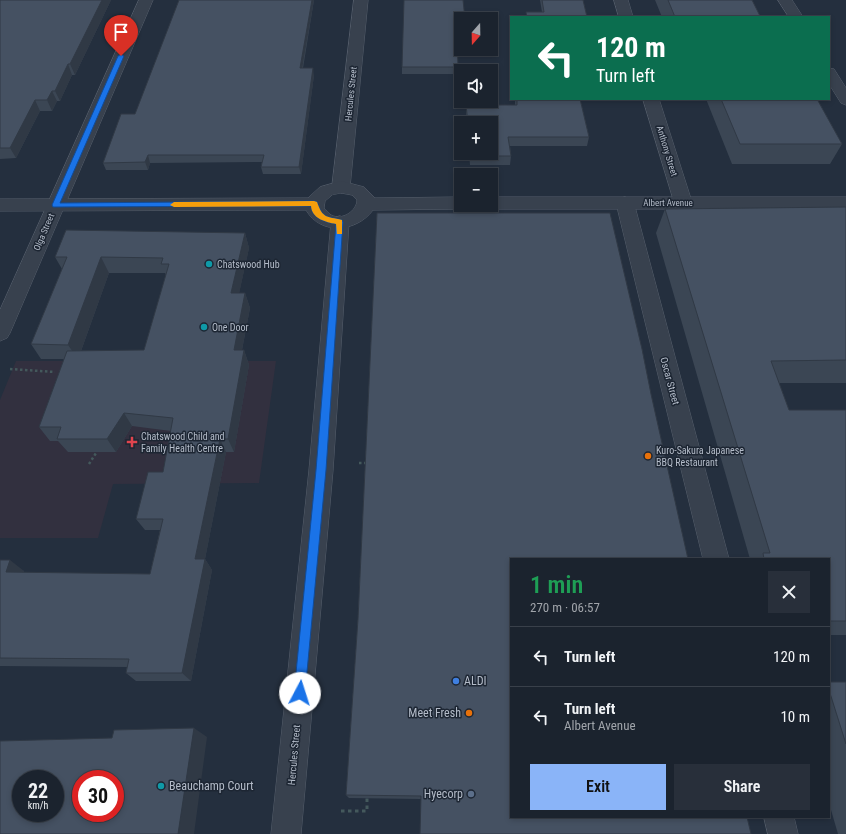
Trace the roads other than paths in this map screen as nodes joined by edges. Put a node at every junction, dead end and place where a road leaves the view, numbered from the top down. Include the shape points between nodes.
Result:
1 (146, 0) edge
2 (361, 0) edge
3 (621, 0) edge
4 (785, 0) edge
5 (626, 16) edge
6 (795, 16) edge
7 (830, 74) edge
8 (651, 100) edge
9 (846, 100) edge
10 (341, 187) junction
11 (683, 202) junction
12 (454, 203) edge
13 (498, 203) edge
14 (625, 203) junction
15 (846, 203) edge
16 (314, 204) junction
17 (367, 204) junction
18 (56, 205) junction
19 (0, 206) edge
20 (340, 222) junction
21 (0, 333) edge
22 (716, 558) edge
23 (779, 818) edge
24 (286, 834) edge
25 (783, 834) edge

1 - 18 street, Olga Street
2 - 10 street, Hercules Street
3 - 5 street
4 - 6 street
7 - 9 street
8 - 11 street, Anthony Street
10 - 16 street via 320,194
10 - 17 street via 360,192 366,197
11 - 14 street, Albert Avenue
11 - 15 street, Albert Avenue
12 - 17 street
13 - 14 street, Albert Avenue
14 - 22 street, Oscar Street
16 - 18 street
16 - 20 street via 315,210 324,219
17 - 20 street via 359,216
18 - 19 street
18 - 21 street, Olga Street
20 - 24 street, Hercules Street via 321,470
23 - 25 street

